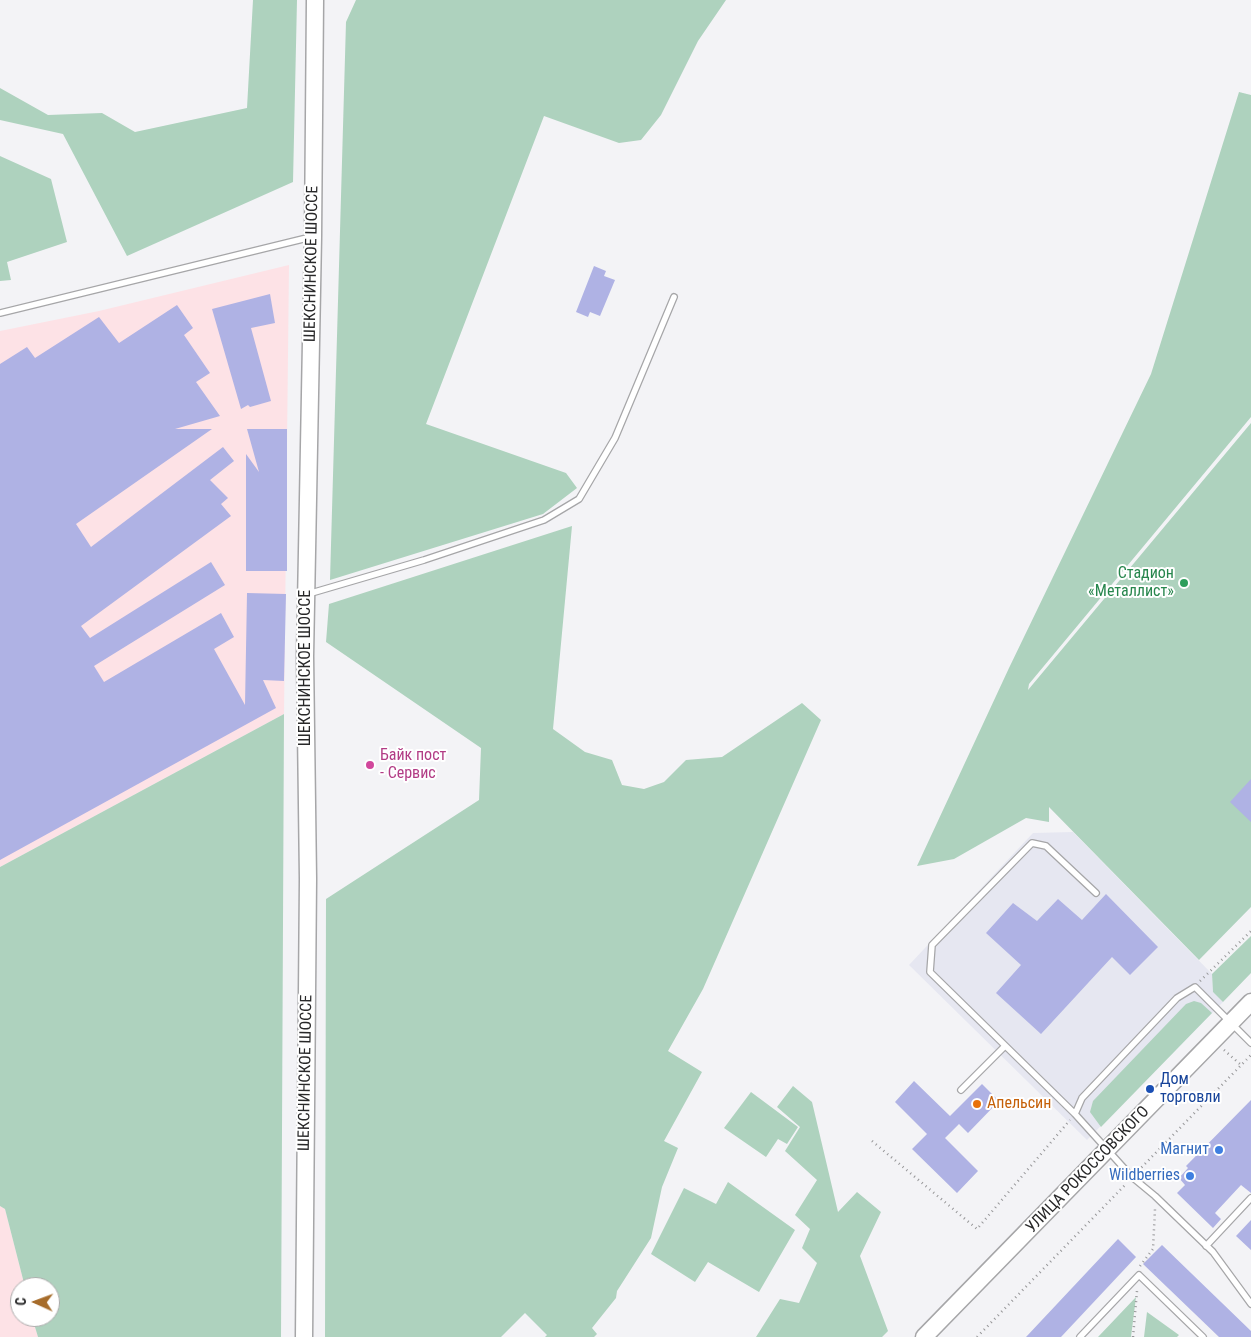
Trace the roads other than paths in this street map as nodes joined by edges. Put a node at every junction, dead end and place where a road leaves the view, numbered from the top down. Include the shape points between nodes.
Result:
1 (315, 0) edge
2 (313, 237) junction
3 (674, 297) dead end
4 (0, 313) edge
5 (306, 595) junction
6 (1096, 893) dead end
7 (1251, 1002) edge
8 (1230, 1023) junction
9 (1251, 1043) edge
10 (1005, 1046) junction
11 (961, 1090) dead end
12 (1074, 1114) junction
13 (1107, 1150) junction
14 (1251, 1198) edge
15 (1206, 1246) junction
16 (1251, 1304) edge
17 (304, 1337) edge
18 (924, 1337) edge
19 (1080, 1337) edge
20 (1203, 1337) edge

1 - 2 main road, ШЕКСНИНСКОЕ ШОССЕ
2 - 4 lane
2 - 5 main road, ШЕКСНИНСКОЕ ШОССЕ
3 - 5 lane via 615,438 579,499 544,520
5 - 17 main road, ШЕКСНИНСКОЕ ШОССЕ via 308,889
6 - 10 lane via 1046,846 1032,843 932,945 930,972
7 - 8 main road, УЛИЦА РОКОССОВСКОГО
8 - 9 lane
8 - 12 lane via 1195,987 1177,998 1156,1020 1082,1098
8 - 13 main road, УЛИЦА РОКОССОВСКОГО
10 - 11 lane
10 - 12 lane
12 - 13 lane
13 - 15 lane
13 - 18 main road, УЛИЦА РОКОССОВСКОГО
14 - 15 lane
15 - 16 lane
19 - 20 lane via 1139,1275

